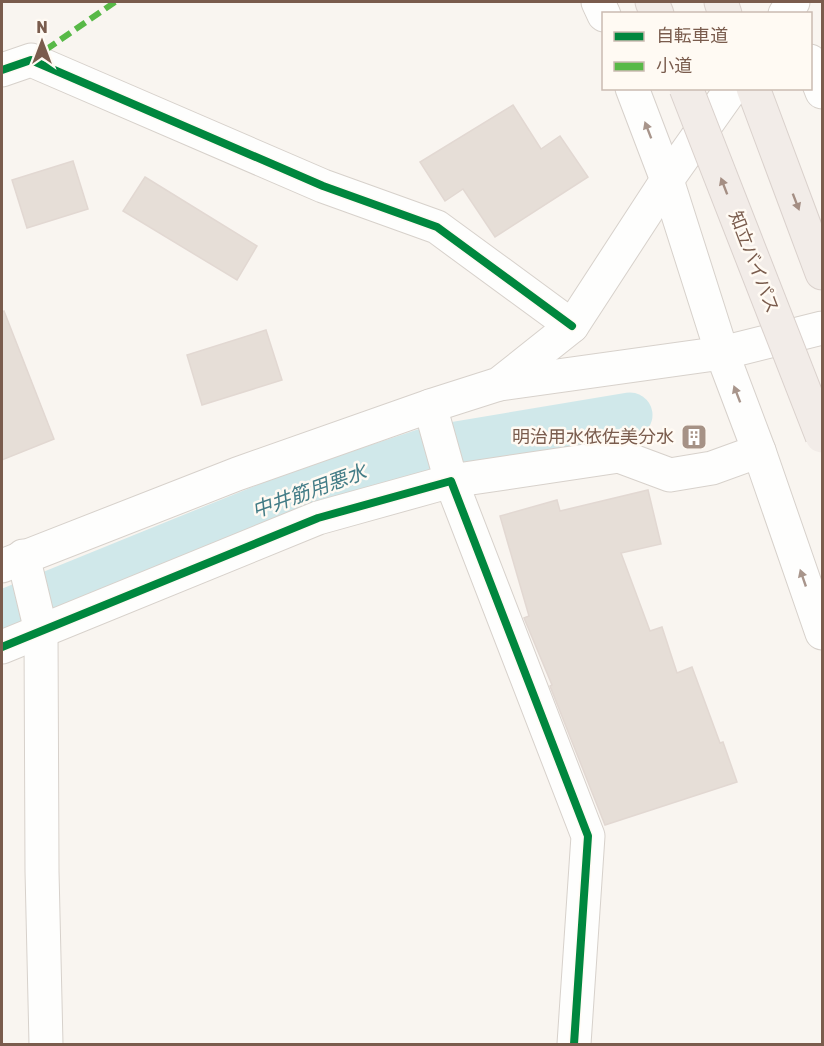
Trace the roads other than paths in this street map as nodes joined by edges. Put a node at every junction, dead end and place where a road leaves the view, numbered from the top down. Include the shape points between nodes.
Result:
1 (812, 67) edge
2 (2, 70) edge
3 (633, 90) edge
4 (687, 90) edge
5 (731, 90) edge
6 (754, 90) edge
7 (822, 92) edge
8 (667, 180) junction
9 (822, 273) edge
10 (572, 326) junction
11 (822, 328) edge
12 (722, 353) junction
13 (499, 384) junction
14 (433, 417) junction
15 (822, 436) edge
16 (759, 451) junction
17 (449, 473) junction
18 (12, 561) edge
19 (41, 631) junction
20 (822, 633) edge
21 (2, 647) edge
22 (46, 1044) edge
23 (574, 1044) edge

1 - 7 street
2 - 10 street via 31,60 323,186 437,227
8 -> 3 street
15 -> 4 highway, 知立バイパス, bridge
5 - 8 street
6 -> 9 highway
8 - 10 street
8 - 12 street
10 - 13 street
11 - 12 street
12 - 13 street
16 -> 12 street
13 - 14 street
14 - 17 street
14 - 18 street via 237,474
16 - 17 street via 712,468 670,475 619,456
20 -> 16 street
17 - 19 street via 318,518
17 - 23 street via 588,836
18 - 19 street
19 - 21 street
19 - 22 street

